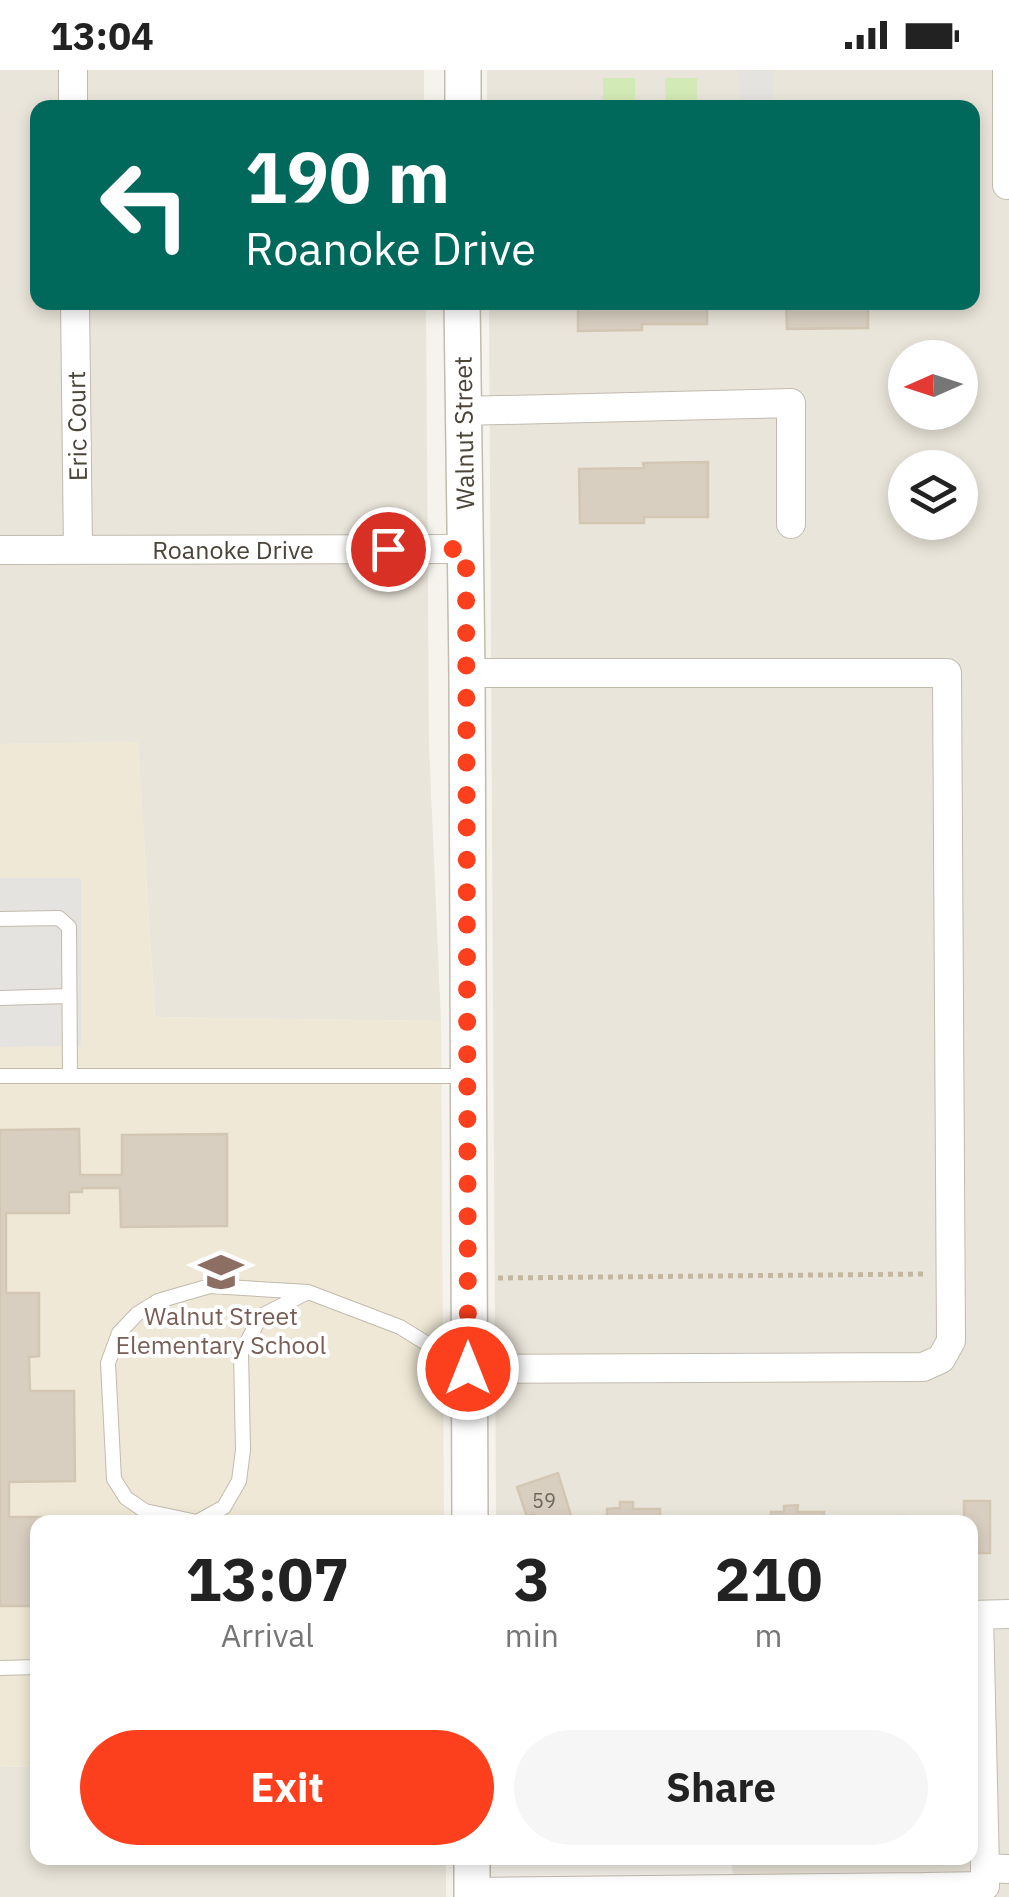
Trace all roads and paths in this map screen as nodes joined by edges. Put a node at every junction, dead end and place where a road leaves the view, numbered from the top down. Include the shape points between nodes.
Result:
1 (72, 70) edge
2 (463, 70) edge
3 (1008, 70) edge
4 (73, 100) edge
5 (463, 100) edge
6 (1007, 186) edge
7 (75, 310) edge
8 (462, 310) edge
9 (462, 411) junction
10 (791, 524) dead end
11 (466, 549) junction
12 (0, 550) edge
13 (78, 550) junction
14 (467, 673) junction
15 (0, 919) edge
16 (70, 996) junction
17 (0, 998) edge
18 (0, 1076) edge
19 (70, 1076) junction
20 (467, 1076) junction
21 (951, 1274) junction
22 (495, 1278) dead end
23 (308, 1292) junction
24 (468, 1369) junction
25 (164, 1515) edge
26 (210, 1515) edge
27 (470, 1515) edge
28 (1009, 1614) edge
29 (978, 1615) edge
30 (978, 1659) edge
31 (30, 1667) edge
32 (0, 1668) edge
33 (997, 1868) edge
34 (472, 1882) edge
35 (932, 1892) edge

1 - 4 street
2 - 5 street
3 - 6 street
7 - 13 street, Eric Court
8 - 9 street, Walnut Street
9 - 10 street via 792,404
9 - 11 street, Walnut Street
11 - 13 street, Roanoke Drive
11 - 14 street, Walnut Street
12 - 13 street, Roanoke Drive
14 - 20 street, Walnut Street
14 - 21 street via 947,673
15 - 16 lane via 59,918 69,927
16 - 17 lane
16 - 19 lane
18 - 19 lane
19 - 20 lane
20 - 24 street, Walnut Street
21 - 22 path
21 - 24 street via 951,1341 942,1359 923,1366
23 - 24 lane via 400,1327
23 - 25 lane via 210,1286 158,1300 119,1332 108,1363 114,1479 126,1498
23 - 26 lane via 260,1316 241,1353 239,1481 224,1507
24 - 27 street, Walnut Street
28 - 29 street
30 - 33 street
31 - 32 lane
33 - 35 street via 985,1886
34 - 35 street

